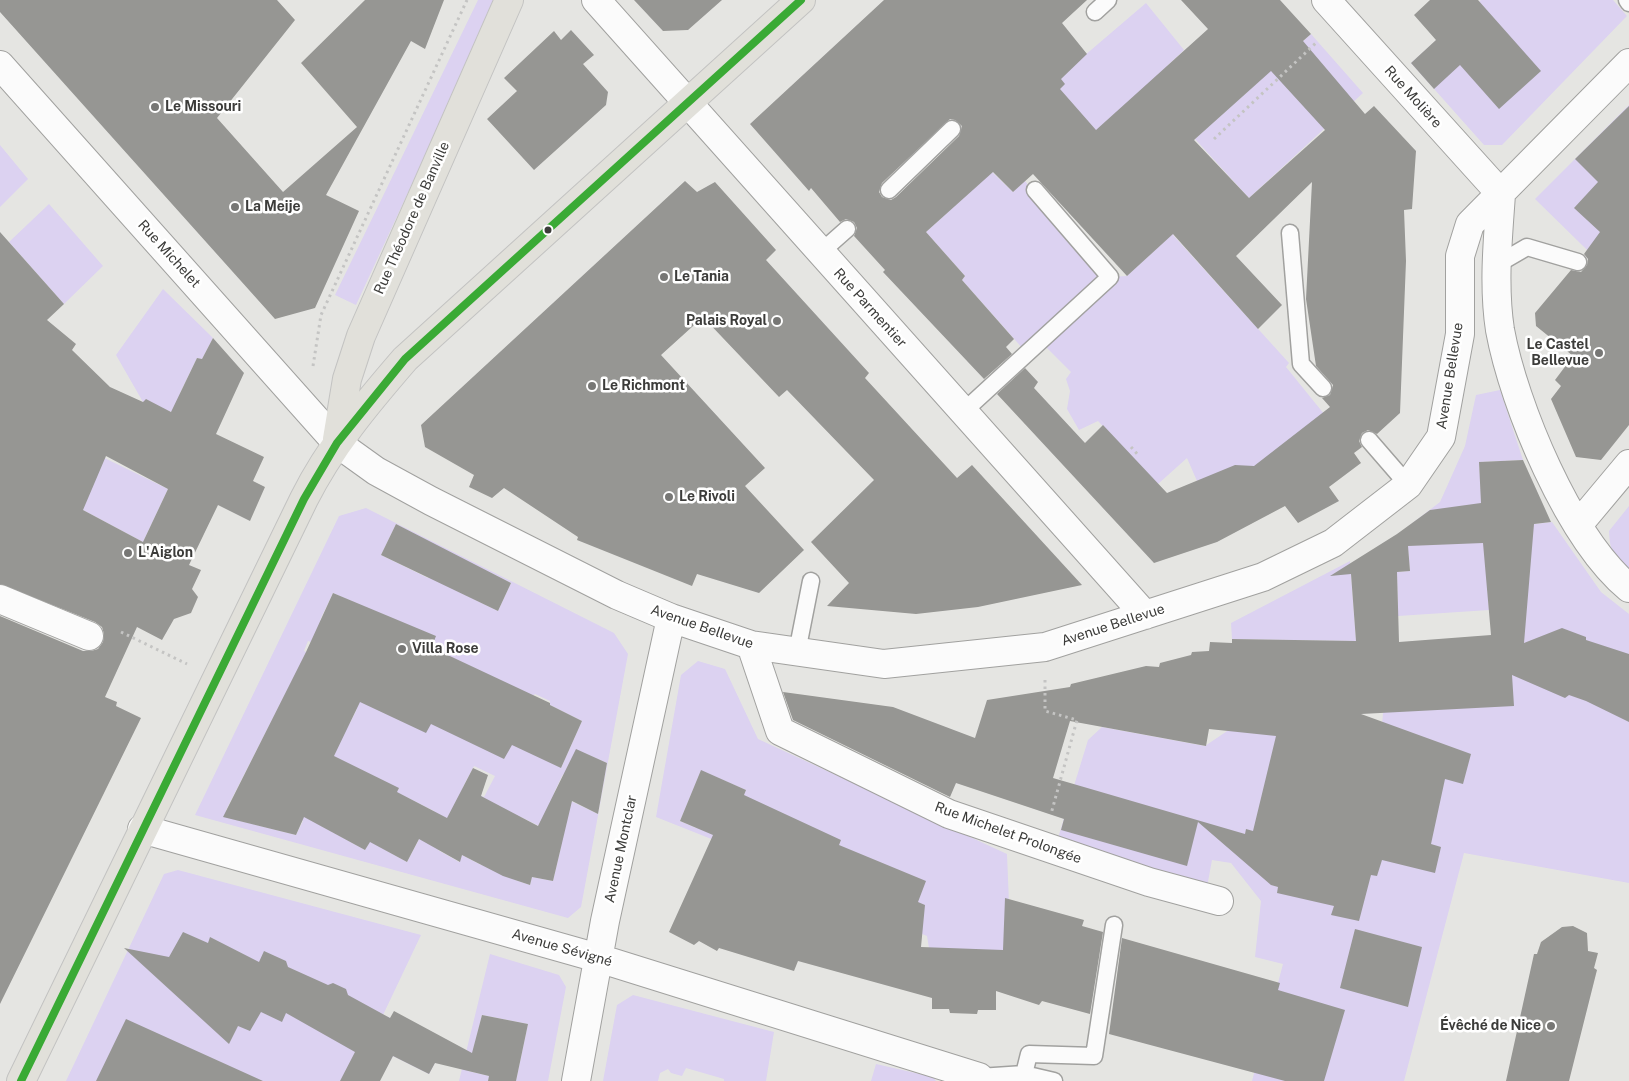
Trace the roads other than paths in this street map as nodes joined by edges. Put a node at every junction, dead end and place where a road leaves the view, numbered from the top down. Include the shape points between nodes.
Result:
1 (509, 0) edge
2 (596, 0) edge
3 (802, 0) edge
4 (1108, 0) edge
5 (1334, 9) edge
6 (1095, 12) dead end
7 (1629, 63) edge
8 (0, 64) edge
9 (688, 104) junction
10 (952, 129) dead end
11 (889, 190) dead end
12 (1035, 190) dead end
13 (1501, 194) junction
14 (847, 229) dead end
15 (1290, 233) dead end
16 (821, 252) junction
17 (1578, 262) dead end
18 (1496, 265) junction
19 (1322, 388) dead end
20 (963, 412) junction
21 (1369, 440) dead end
22 (337, 443) junction
23 (1629, 464) edge
24 (1408, 485) junction
25 (1578, 525) junction
26 (810, 581) dead end
27 (1629, 588) edge
28 (0, 599) edge
29 (1145, 615) junction
30 (671, 618) junction
31 (89, 636) road end
32 (751, 645) junction
33 (797, 652) junction
34 (142, 829) junction
35 (1219, 901) dead end
36 (1114, 925) dead end
37 (598, 958) junction
38 (1024, 1074) junction
39 (978, 1079) edge
40 (21, 1081) edge
41 (576, 1081) edge
42 (1054, 1081) edge

1 - 22 main road, Rue Théodore de Banville via 361,336 347,379
2 - 9 street, Rue Parmentier
3 - 9 main road
4 - 6 lane
5 - 13 street, Rue Molière
7 - 13 street, Avenue Bellevue
8 - 22 street, Rue Michelet
9 - 16 street, Rue Parmentier
9 - 22 main road via 405,359
10 - 11 lane
12 - 20 lane via 1110,278
13 - 18 street
13 - 24 street, Avenue Bellevue via 1470,224 1460,256 1460,334 1441,437
14 - 16 lane
15 - 19 lane via 1301,364
16 - 20 street, Rue Parmentier
17 - 18 lane via 1527,247
18 - 25 street via 1500,329 1511,374 1546,466
20 - 29 street, Rue Parmentier
21 - 24 lane
22 - 30 street, Avenue Bellevue via 376,471 431,501 618,595
22 - 34 main road via 310,488
23 - 25 street
24 - 29 street, Avenue Bellevue via 1332,543 1263,577
25 - 27 street via 1611,573
26 - 33 lane
28 - 31 street
29 - 33 street, Avenue Bellevue via 1045,647 884,664
30 - 32 street, Avenue Bellevue
30 - 37 street, Avenue Montclar
32 - 33 street, Avenue Bellevue
32 - 35 street, Rue Michelet Prolongée via 780,731 949,814 1149,882
34 - 37 street, Avenue Sévigné
34 - 40 main road
36 - 38 lane via 1094,1056 1029,1054
37 - 39 street, Avenue Sévigné
37 - 41 street, Avenue Montclar
38 - 39 lane
38 - 42 lane

